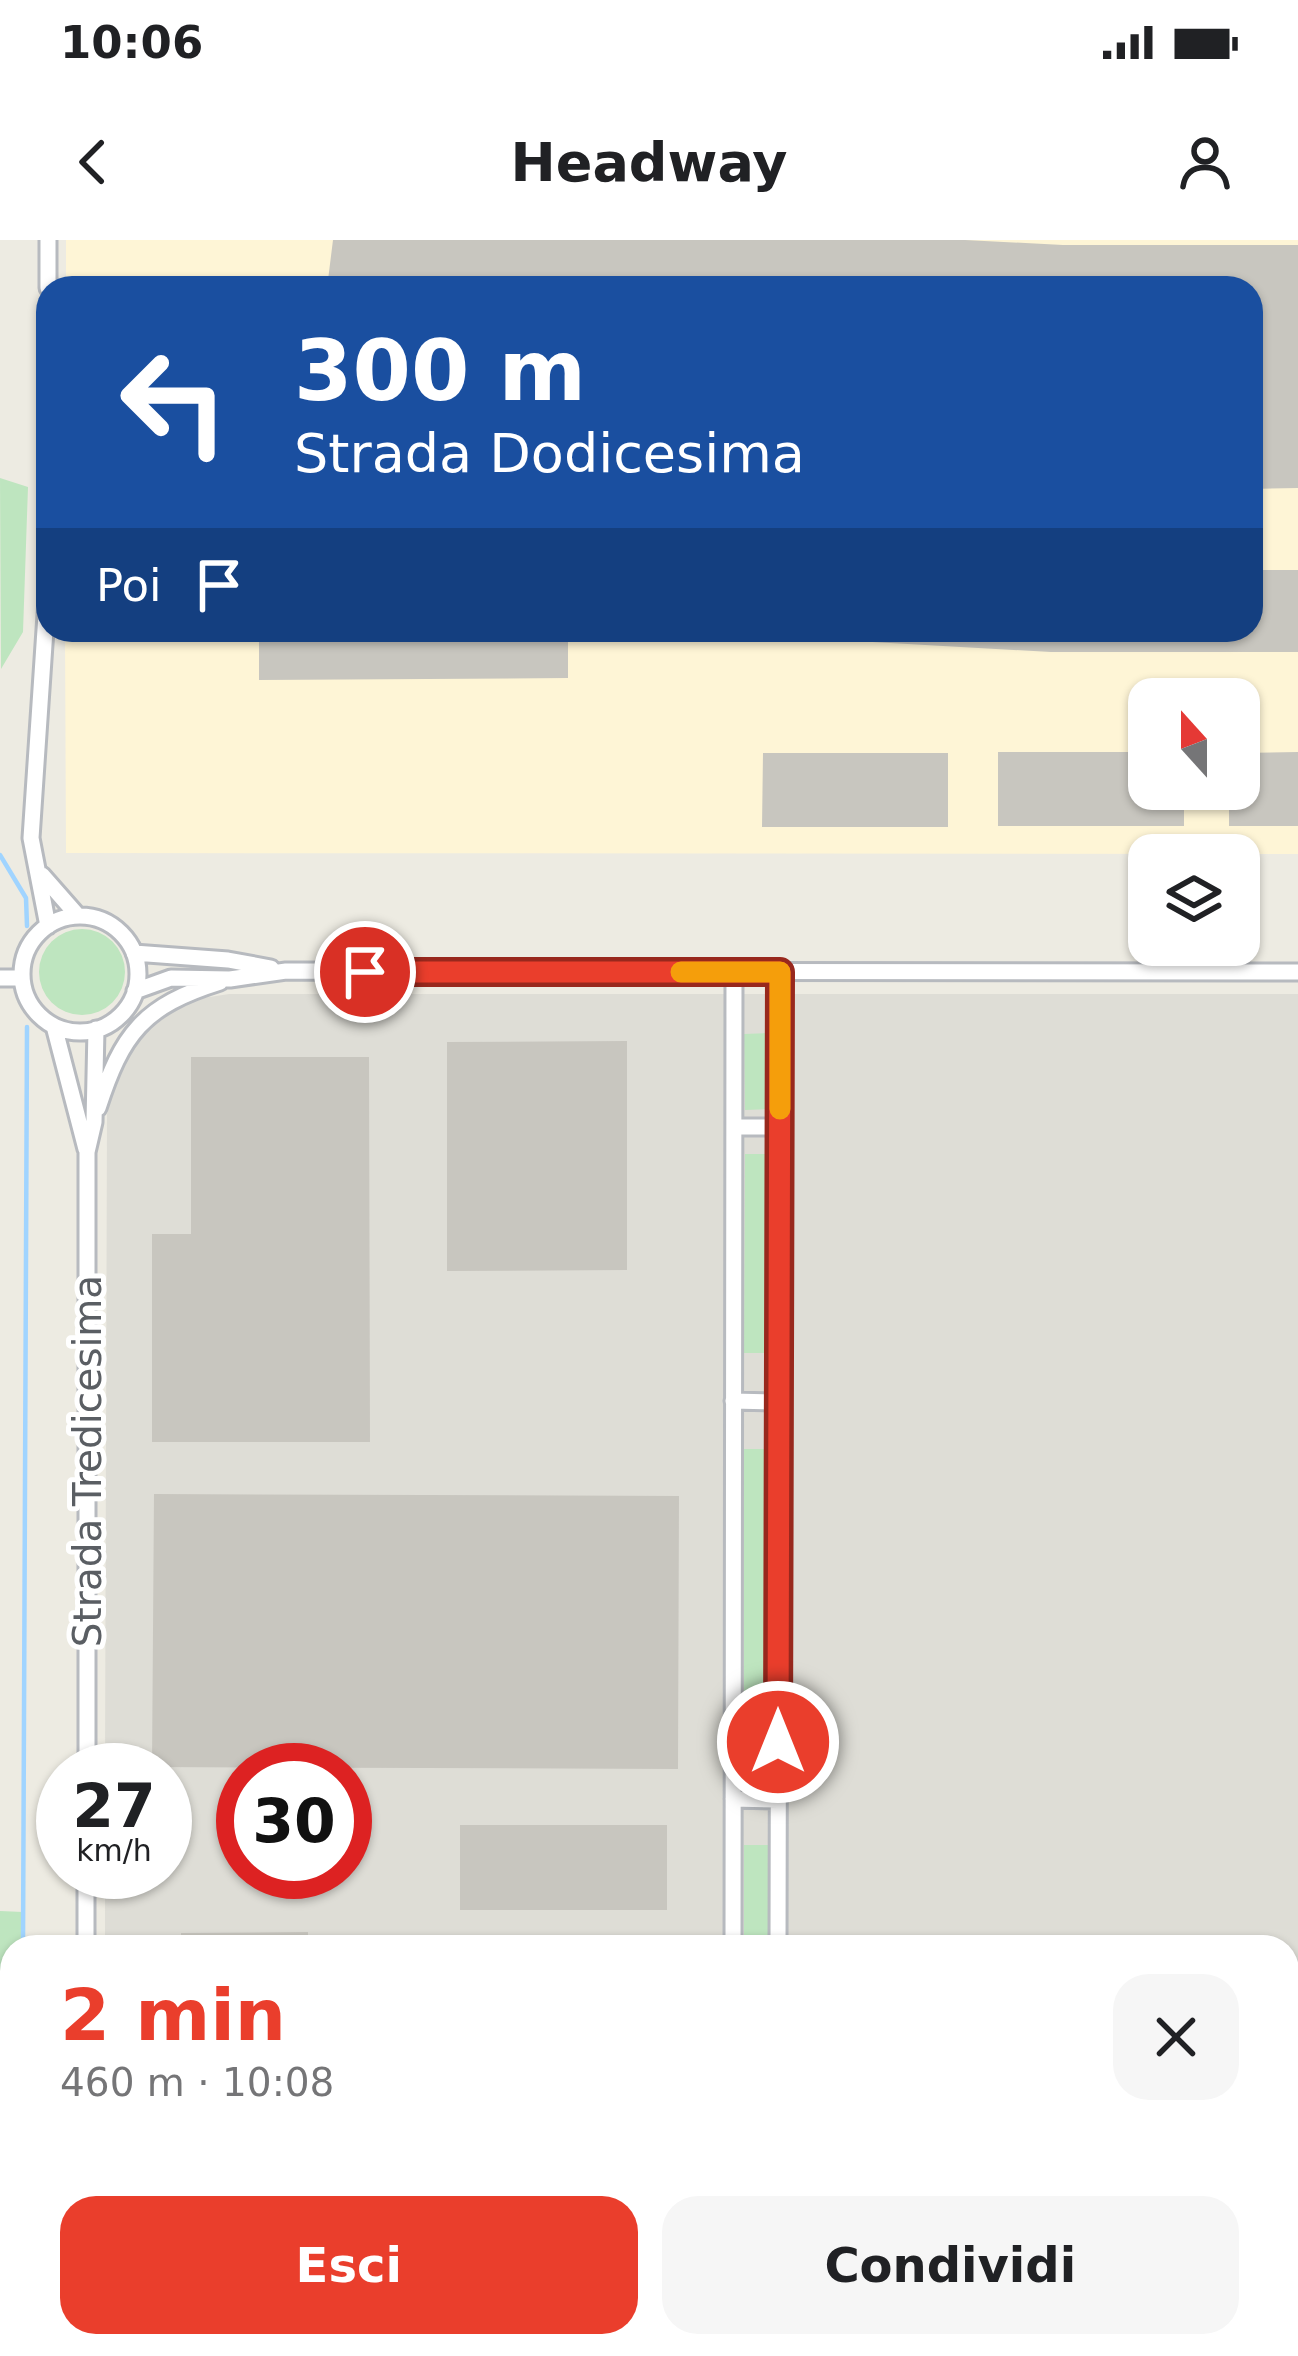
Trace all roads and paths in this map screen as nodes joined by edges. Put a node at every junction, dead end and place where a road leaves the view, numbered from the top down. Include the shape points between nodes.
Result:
1 (48, 240) edge
2 (48, 276) edge
3 (44, 642) edge
4 (40, 872) junction
5 (78, 916) junction
6 (48, 926) junction
7 (134, 952) junction
8 (286, 971) junction
9 (734, 972) junction
10 (780, 972) junction
11 (1298, 972) edge
12 (0, 978) edge
13 (22, 978) junction
14 (230, 979) junction
15 (136, 991) junction
16 (54, 1026) junction
17 (96, 1029) junction
18 (94, 1122) junction
19 (734, 1127) junction
20 (779, 1127) junction
21 (87, 1152) junction
22 (733, 1401) junction
23 (778, 1402) junction
24 (86, 1743) edge
25 (733, 1799) junction
26 (778, 1800) junction
27 (86, 1899) edge
28 (86, 1935) edge
29 (733, 1935) edge
30 (778, 1935) edge

1 - 2 street
3 - 4 street via 31,820
4 - 5 street
4 - 6 street
5 - 6 street
5 - 7 street via 112,925
6 - 13 street via 28,949
7 - 8 street
7 - 15 street
8 - 9 street
8 - 14 street
9 - 10 street
9 - 19 street
10 - 11 street
10 - 20 street
12 - 13 street
13 - 16 street via 38,1014
14 - 15 street via 171,979
14 - 18 street via 166,1004 135,1030 112,1063
15 - 17 street via 118,1018
16 - 17 street
16 - 21 street
17 - 18 street
18 - 21 street
19 - 20 street
19 - 22 street
20 - 23 street
21 - 24 street, Strada Tredicesima
22 - 23 street
22 - 25 street
23 - 26 street
25 - 26 street
25 - 29 street
26 - 30 street
27 - 28 street

